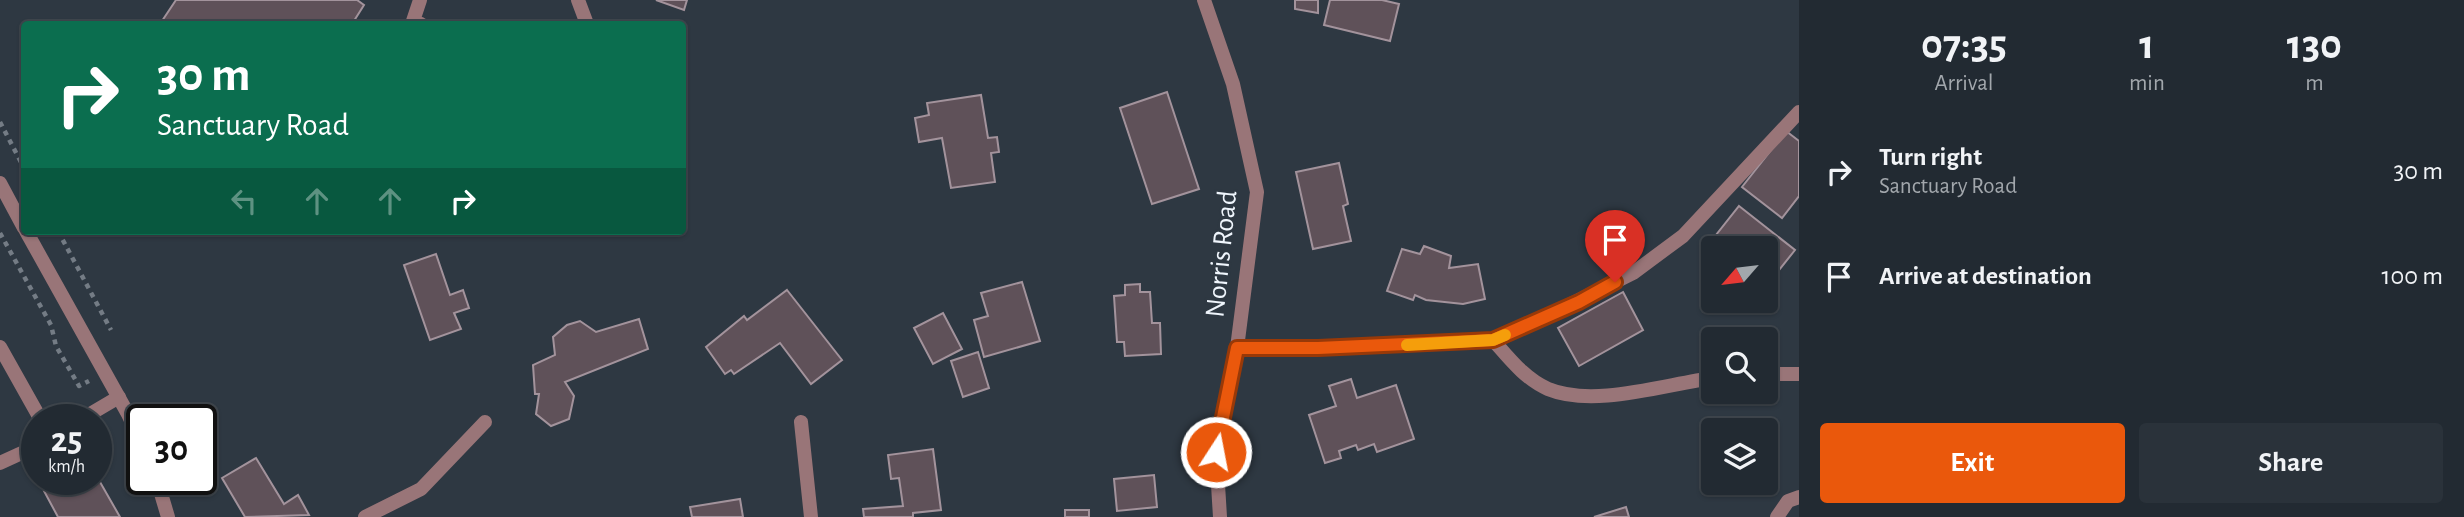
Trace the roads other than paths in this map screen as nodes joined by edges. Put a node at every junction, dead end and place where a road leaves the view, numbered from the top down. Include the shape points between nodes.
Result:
1 (420, 0) edge
2 (578, 0) edge
3 (1204, 0) edge
4 (413, 21) edge
5 (586, 21) edge
6 (1799, 112) edge
7 (0, 184) edge
8 (21, 222) edge
9 (28, 235) edge
10 (1493, 340) junction
11 (0, 347) edge
12 (1237, 348) junction
13 (1778, 374) edge
14 (1799, 374) edge
15 (1701, 379) edge
16 (119, 397) junction
17 (32, 404) edge
18 (107, 404) edge
19 (126, 411) edge
20 (485, 422) dead end
21 (801, 422) dead end
22 (21, 453) edge
23 (0, 463) edge
24 (162, 495) edge
25 (1799, 497) edge
26 (169, 517) edge
27 (365, 517) edge
28 (811, 517) edge
29 (1220, 517) edge
30 (1777, 517) edge

1 - 4 street
2 - 5 street
3 - 12 street, Norris Road via 1233,84 1257,192
6 - 10 street via 1683,236 1633,273
7 - 8 street
9 - 16 street
10 - 12 street
10 - 15 street via 1522,373 1550,390 1598,396
11 - 17 street
12 - 29 street, Norris Road via 1216,452
13 - 14 street
16 - 18 street
16 - 19 street
20 - 27 street via 421,489
21 - 28 street
22 - 23 street
24 - 26 street
25 - 30 street via 1788,501

